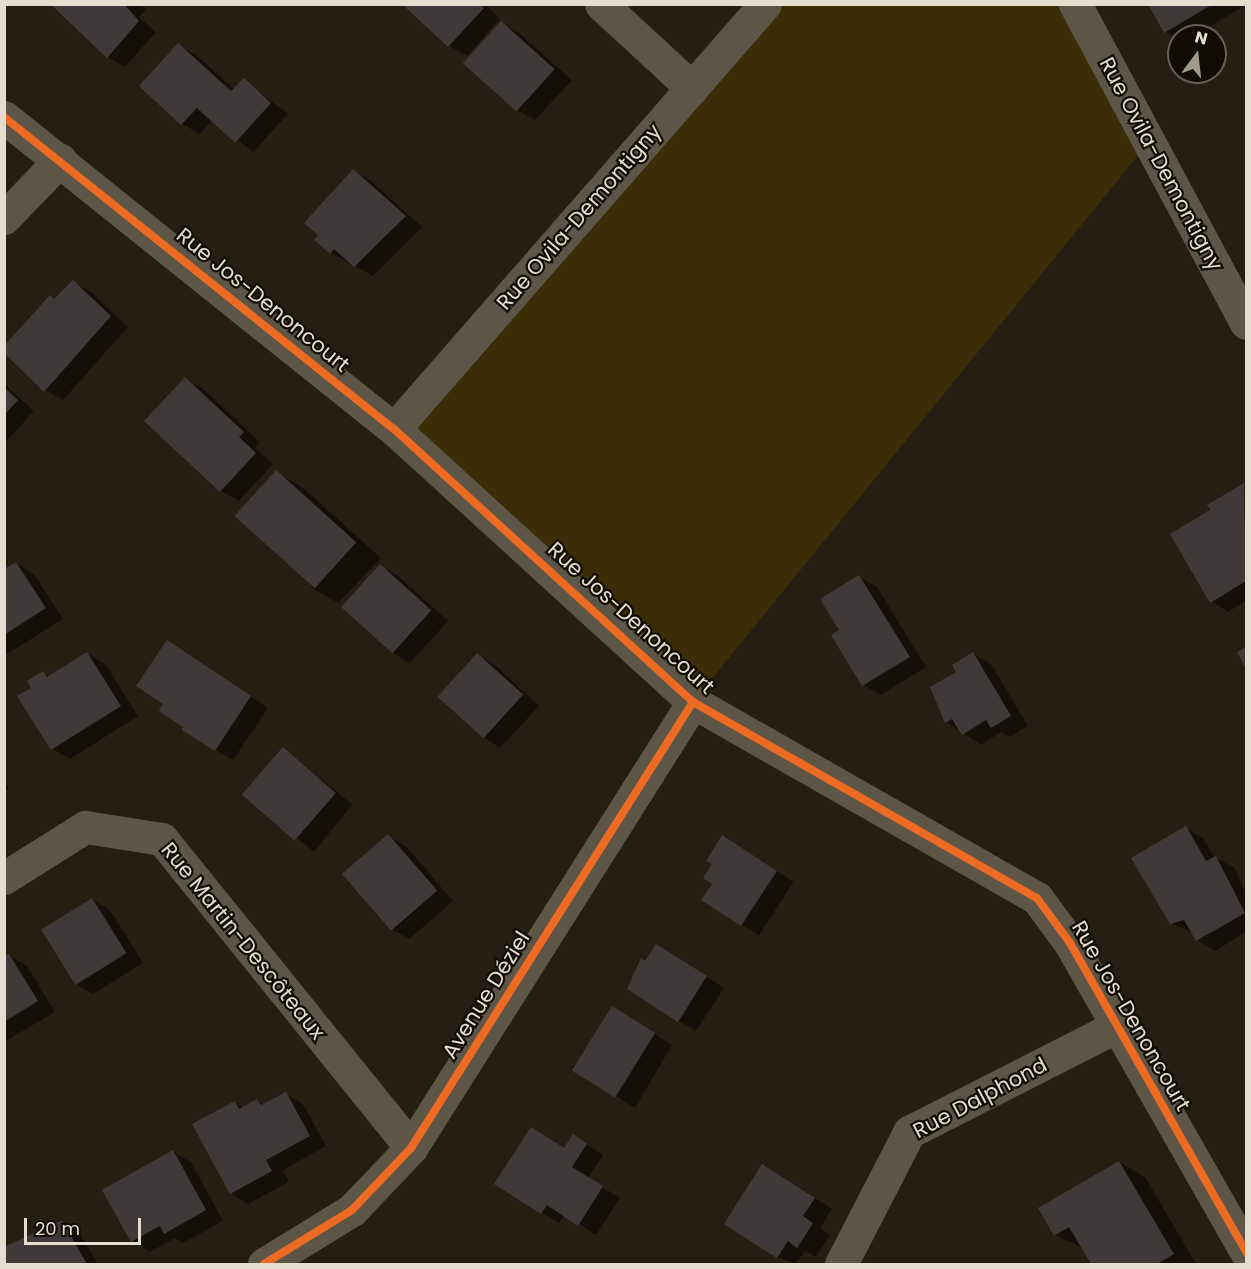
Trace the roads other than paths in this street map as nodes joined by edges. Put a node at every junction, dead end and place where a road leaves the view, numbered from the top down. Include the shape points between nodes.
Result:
1 (601, 4) edge
2 (765, 4) edge
3 (1075, 4) edge
4 (692, 88) junction
5 (4, 117) edge
6 (60, 160) junction
7 (4, 218) edge
8 (1246, 323) edge
9 (394, 429) junction
10 (693, 702) junction
11 (4, 878) edge
12 (1117, 1026) junction
13 (411, 1148) junction
14 (1246, 1252) edge
15 (264, 1264) edge
16 (841, 1264) edge

1 - 4 street
2 - 4 street, Rue Ovila-Demontigny
3 - 8 street, Rue Ovila-Demontigny
4 - 9 street, Rue Ovila-Demontigny
5 - 6 street, Rue Jos-Denoncourt
6 - 7 street
6 - 9 street, Rue Jos-Denoncourt
9 - 10 street, Rue Jos-Denoncourt
10 - 12 street, Rue Jos-Denoncourt via 1037,898 1070,943
10 - 13 street, Avenue Déziel
11 - 13 street, Rue Martin-Descôteaux via 85,827 162,839
12 - 14 street, Rue Jos-Denoncourt
12 - 16 street, Rue Dalphond via 909,1132
13 - 15 street, Avenue Déziel via 352,1210

